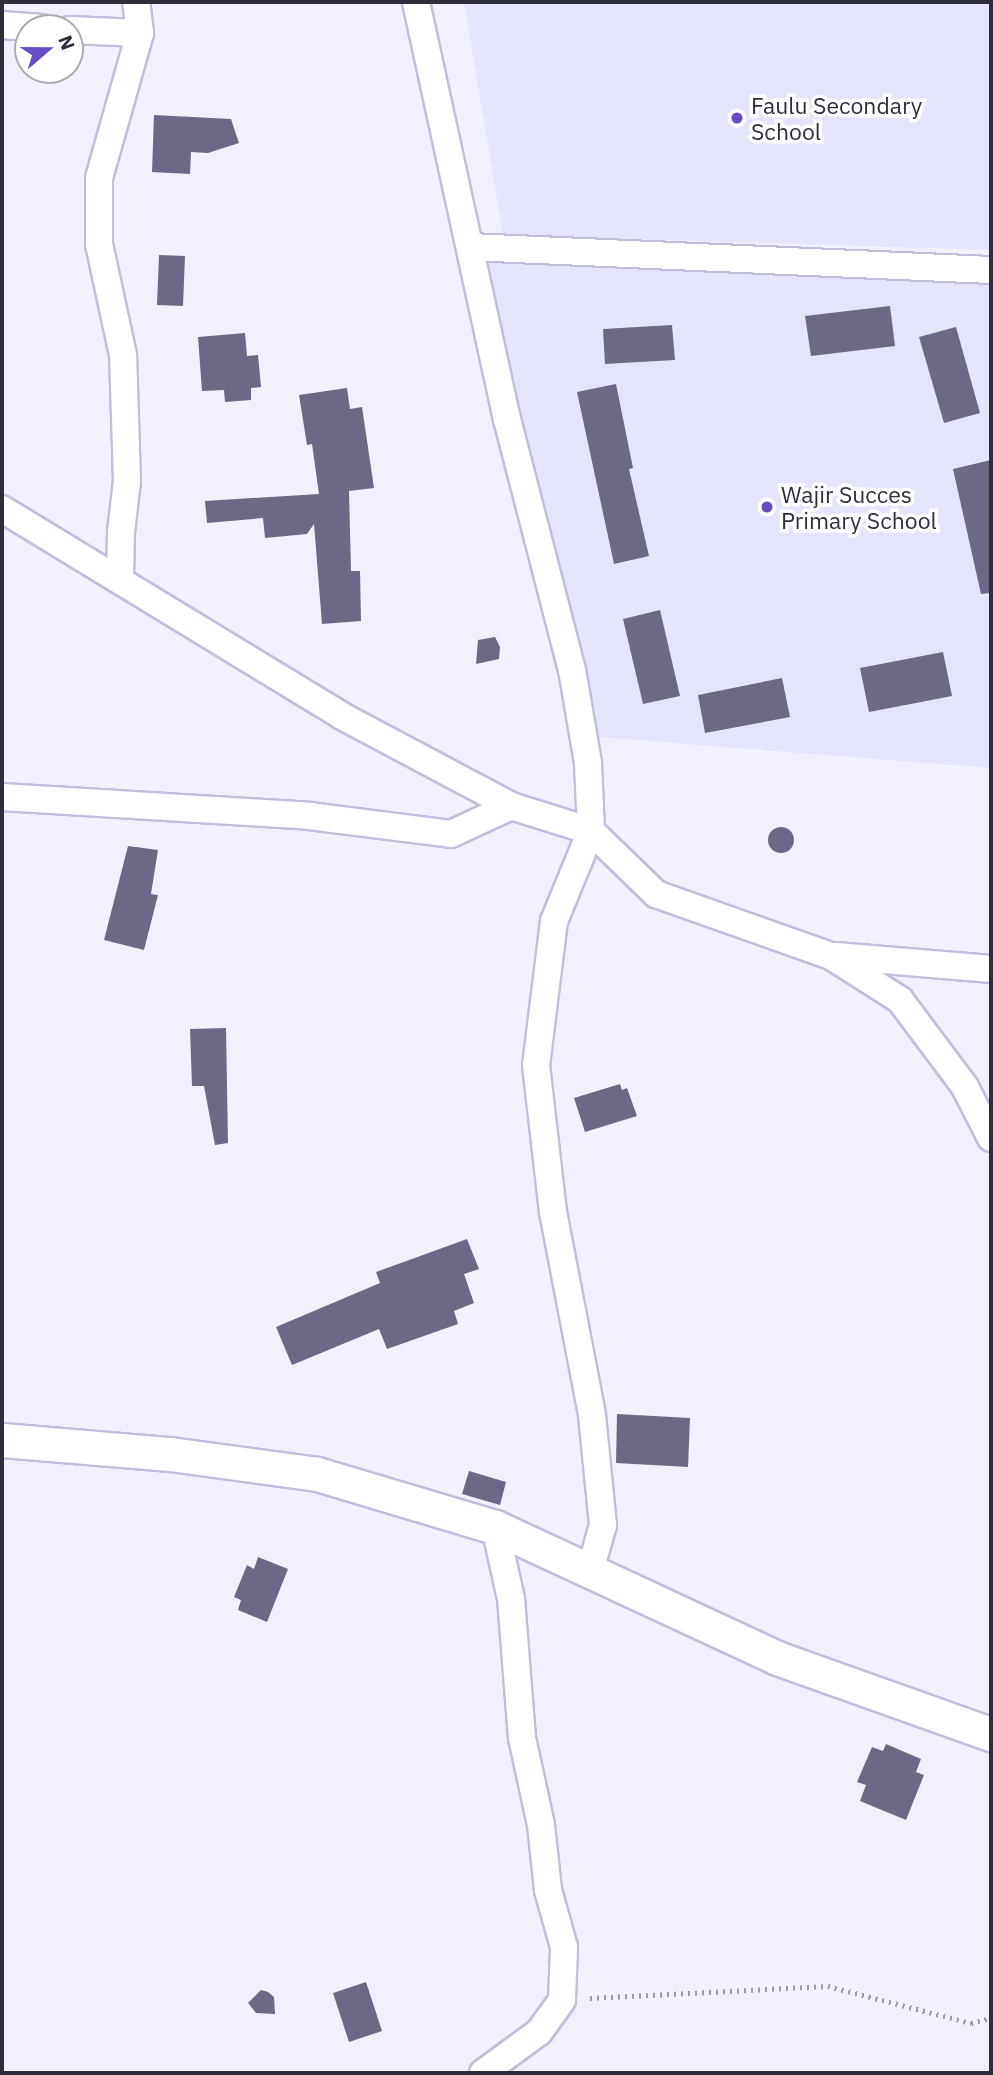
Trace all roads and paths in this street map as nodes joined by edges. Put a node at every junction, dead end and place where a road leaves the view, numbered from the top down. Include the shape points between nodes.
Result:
1 (136, 2) edge
2 (416, 2) edge
3 (84, 31) edge
4 (141, 33) junction
5 (470, 247) junction
6 (991, 271) edge
7 (2, 509) edge
8 (120, 580) junction
9 (2, 797) edge
10 (511, 806) junction
11 (591, 831) junction
12 (831, 956) junction
13 (991, 969) edge
14 (991, 1138) edge
15 (2, 1440) edge
16 (495, 1527) junction
17 (590, 1571) junction
18 (991, 1734) edge
19 (562, 2000) junction
20 (991, 2018) edge
21 (483, 2073) edge

1 - 4 street
2 - 5 street
3 - 4 street
4 - 8 street via 99,178 99,244 123,355 127,481
5 - 6 street
5 - 11 street via 507,419 572,670 588,763
7 - 8 street
8 - 10 street via 342,716
9 - 10 street via 309,816 452,834
10 - 11 street
11 - 12 street via 656,894
11 - 17 street via 554,921 536,1065 553,1212 592,1416 603,1525
12 - 13 street
12 - 14 street via 900,1000 965,1087
15 - 16 street via 170,1454 317,1474
16 - 17 street
16 - 19 street via 511,1599 522,1738 541,1825 548,1890 564,1947
17 - 18 street via 777,1658
19 - 20 path via 828,1986 971,2023
19 - 21 street via 539,2032

